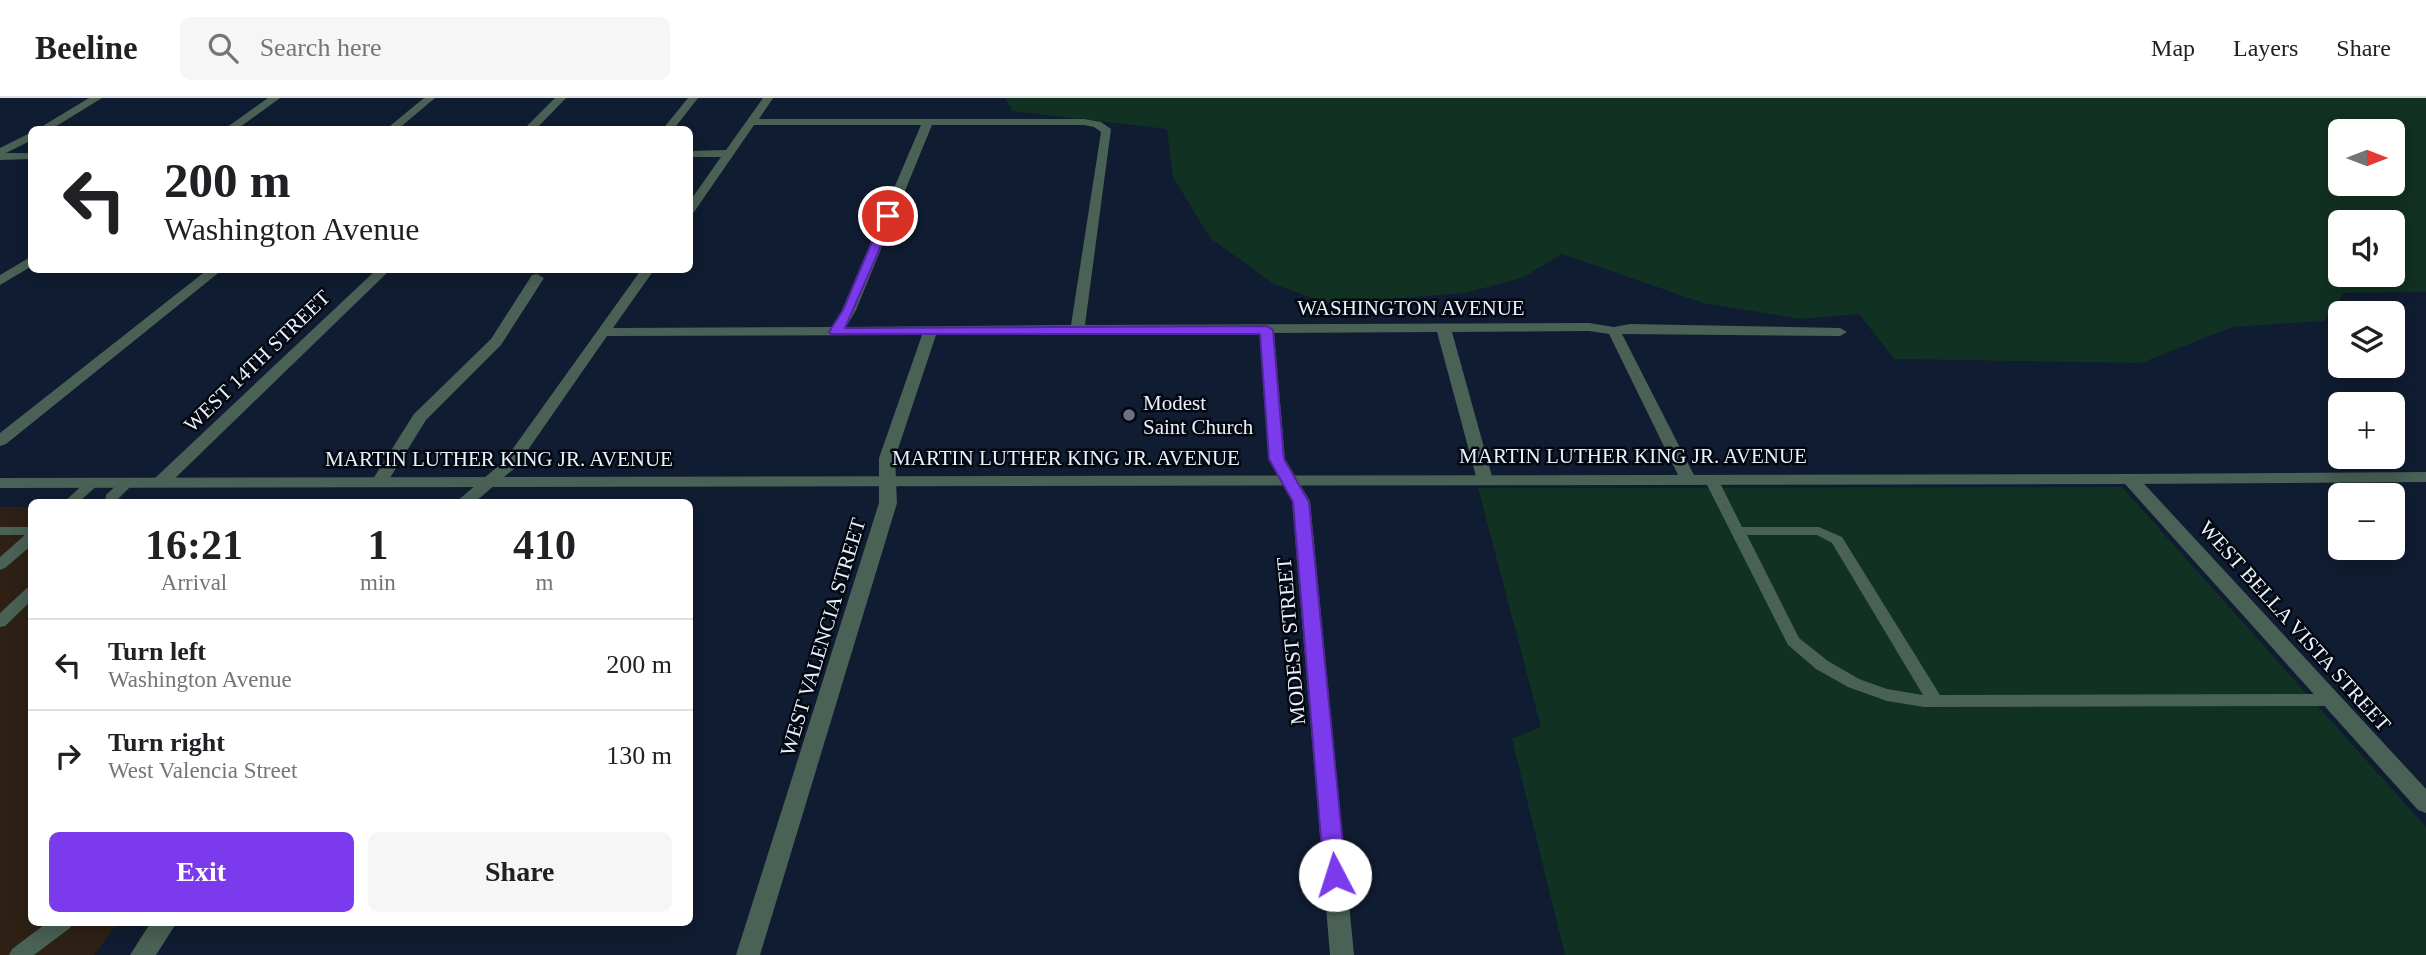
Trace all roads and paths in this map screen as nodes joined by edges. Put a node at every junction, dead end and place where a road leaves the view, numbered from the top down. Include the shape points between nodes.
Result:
1 (97, 98) edge
2 (275, 98) edge
3 (429, 98) edge
4 (561, 98) edge
5 (693, 98) edge
6 (768, 98) edge
7 (750, 122) junction
8 (928, 122) junction
9 (48, 126) edge
10 (234, 126) edge
11 (395, 126) edge
12 (532, 126) edge
13 (670, 126) edge
14 (28, 137) edge
15 (728, 153) junction
16 (0, 154) edge
17 (693, 154) edge
18 (28, 156) edge
19 (693, 205) edge
20 (28, 264) edge
21 (211, 273) edge
22 (380, 273) edge
23 (645, 273) edge
24 (537, 278) dead end
25 (0, 281) edge
26 (1267, 330) junction
27 (1444, 330) junction
28 (1077, 331) junction
29 (1614, 331) junction
30 (604, 332) junction
31 (836, 332) junction
32 (930, 332) junction
33 (1840, 332) dead end
34 (0, 441) edge
35 (2426, 477) edge
36 (1688, 479) junction
37 (1711, 479) junction
38 (2130, 479) junction
39 (1287, 480) junction
40 (1485, 480) junction
41 (888, 481) junction
42 (128, 482) junction
43 (379, 482) junction
44 (489, 482) junction
45 (0, 483) edge
46 (93, 483) junction
47 (160, 483) junction
48 (74, 499) edge
49 (111, 499) edge
50 (469, 499) edge
51 (0, 531) edge
52 (28, 531) edge
53 (1736, 531) junction
54 (28, 540) edge
55 (0, 565) edge
56 (28, 595) edge
57 (0, 622) edge
58 (2332, 700) junction
59 (1935, 701) junction
60 (2426, 804) edge
61 (59, 926) edge
62 (162, 926) edge
63 (19, 955) edge
64 (142, 955) edge
65 (748, 955) edge
66 (1342, 955) edge

1 - 9 street
2 - 10 street
3 - 11 street
4 - 12 street
5 - 13 street
6 - 7 street
7 - 8 street
7 - 15 street
8 - 28 street via 1097,124 1107,131
8 - 31 street
14 - 16 street
15 - 17 street
15 - 19 street
16 - 18 street
20 - 25 street
21 - 34 street
22 - 47 street, WEST 14TH STREET
23 - 30 street
24 - 43 street via 496,342 420,417
26 - 27 street, WASHINGTON AVENUE
26 - 28 street, WASHINGTON AVENUE
26 - 39 street, MODEST STREET via 1277,459
27 - 29 street, WASHINGTON AVENUE via 1589,327
27 - 40 street
28 - 32 street, WASHINGTON AVENUE
29 - 33 street, WASHINGTON AVENUE
29 - 36 street
30 - 31 street, WASHINGTON AVENUE
30 - 44 street via 510,464
31 - 32 street, WASHINGTON AVENUE
32 - 41 street, WEST VALENCIA STREET via 887,457
35 - 38 street, MARTIN LUTHER KING JR. AVENUE
36 - 37 street, MARTIN LUTHER KING JR. AVENUE
36 - 40 street, MARTIN LUTHER KING JR. AVENUE
37 - 38 street, MARTIN LUTHER KING JR. AVENUE
37 - 53 lane
38 - 58 street, WEST BELLA VISTA STREET
39 - 40 street, MARTIN LUTHER KING JR. AVENUE
39 - 41 street, MARTIN LUTHER KING JR. AVENUE
39 - 66 street, MODEST STREET via 1301,502
41 - 44 street, MARTIN LUTHER KING JR. AVENUE
41 - 65 street, WEST VALENCIA STREET via 888,503
42 - 46 street, MARTIN LUTHER KING JR. AVENUE
42 - 47 street, MARTIN LUTHER KING JR. AVENUE
42 - 49 lane
43 - 44 street, MARTIN LUTHER KING JR. AVENUE
43 - 47 street, MARTIN LUTHER KING JR. AVENUE
44 - 50 street
45 - 46 street, MARTIN LUTHER KING JR. AVENUE
46 - 48 lane
51 - 52 lane
53 - 59 lane via 1793,641 1810,657 1860,688 1895,698
53 - 59 lane via 1819,531 1837,540
54 - 55 lane
56 - 57 lane
58 - 59 lane
58 - 60 street, WEST BELLA VISTA STREET
61 - 63 lane
62 - 64 street

